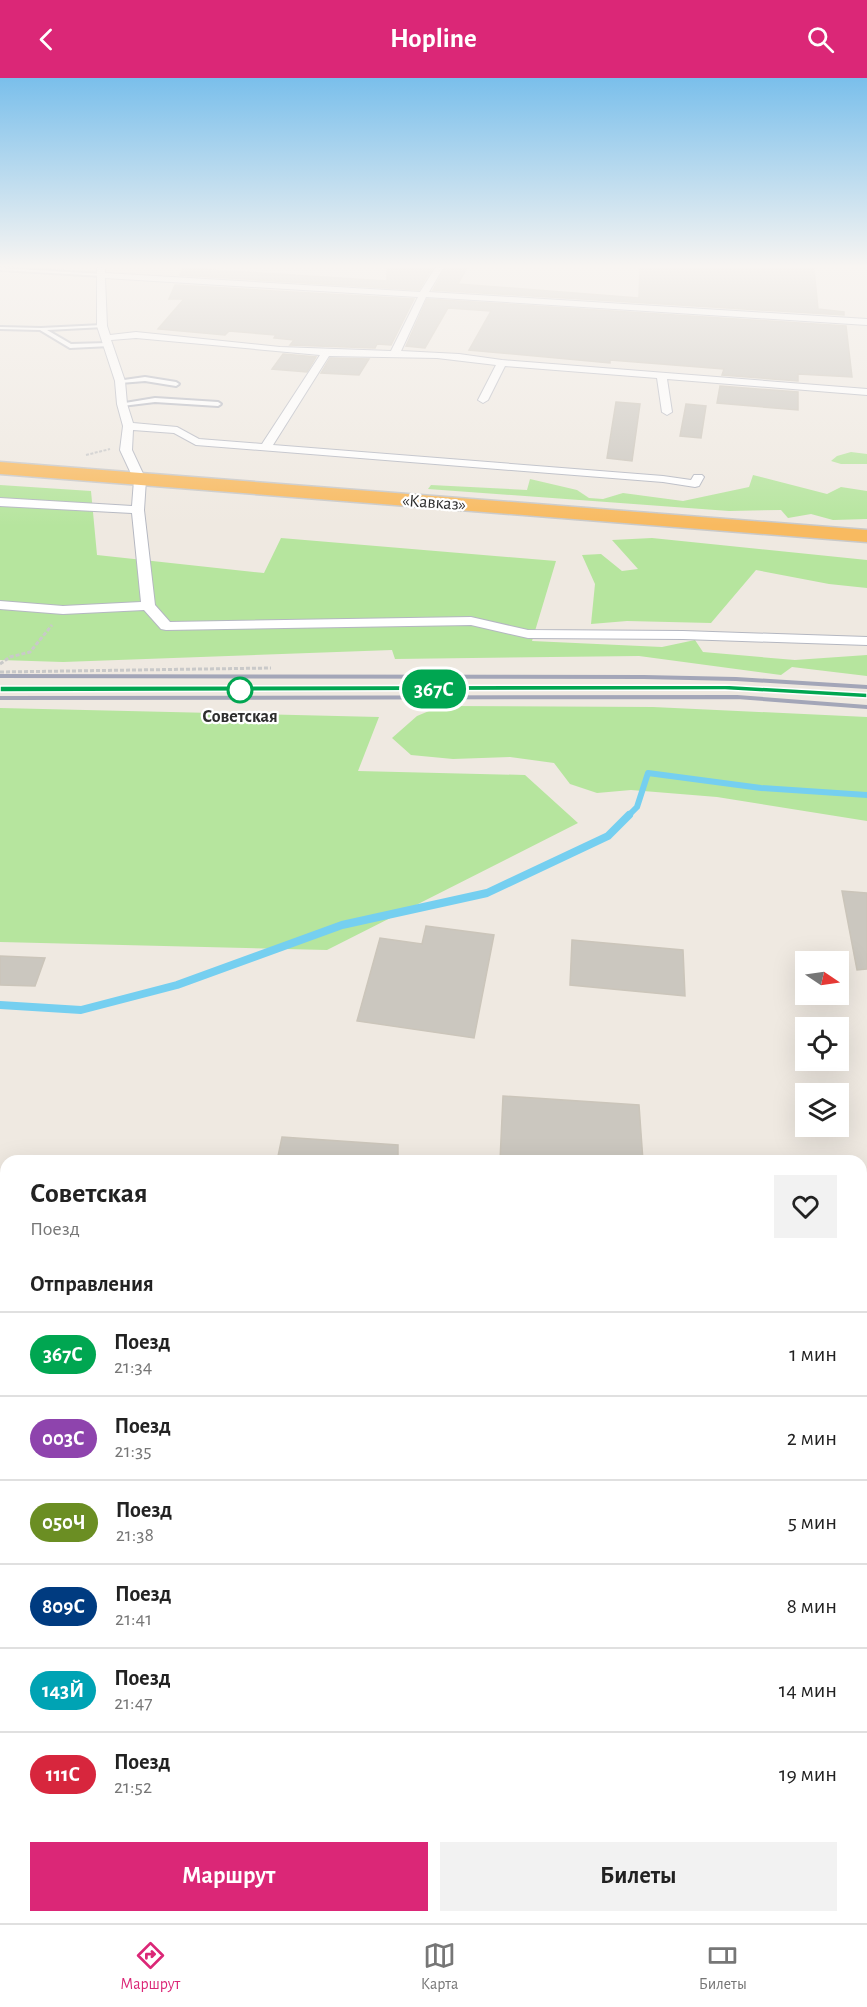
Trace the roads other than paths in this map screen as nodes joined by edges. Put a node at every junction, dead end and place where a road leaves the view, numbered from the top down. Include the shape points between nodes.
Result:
1 (111, 354) edge
2 (325, 354) edge
3 (417, 354) edge
4 (502, 363) junction
5 (661, 374) junction
6 (120, 381) junction
7 (176, 384) dead end
8 (867, 392) edge
9 (483, 400) dead end
10 (122, 404) junction
11 (218, 404) dead end
12 (667, 412) dead end
13 (128, 426) junction
14 (266, 447) junction
15 (0, 468) edge
16 (698, 477) dead end
17 (140, 480) junction
18 (0, 502) edge
19 (138, 510) junction
20 (867, 536) edge
21 (0, 605) edge
22 (148, 606) junction
23 (867, 641) edge

1 - 6 street
2 - 14 street
3 - 4 street via 474,357
4 - 5 street
4 - 9 street
5 - 8 street
5 - 12 street
6 - 7 lane via 145,379
6 - 10 street
10 - 11 lane via 155,400
10 - 13 street
13 - 14 street via 177,430 196,442
13 - 17 street via 126,450
14 - 16 street via 695,484
15 - 17 highway, «Кавказ»
17 - 19 street
17 - 20 highway, «Кавказ»
18 - 19 street
19 - 22 street
21 - 22 street via 63,610
22 - 23 street via 166,626 471,621 528,634

